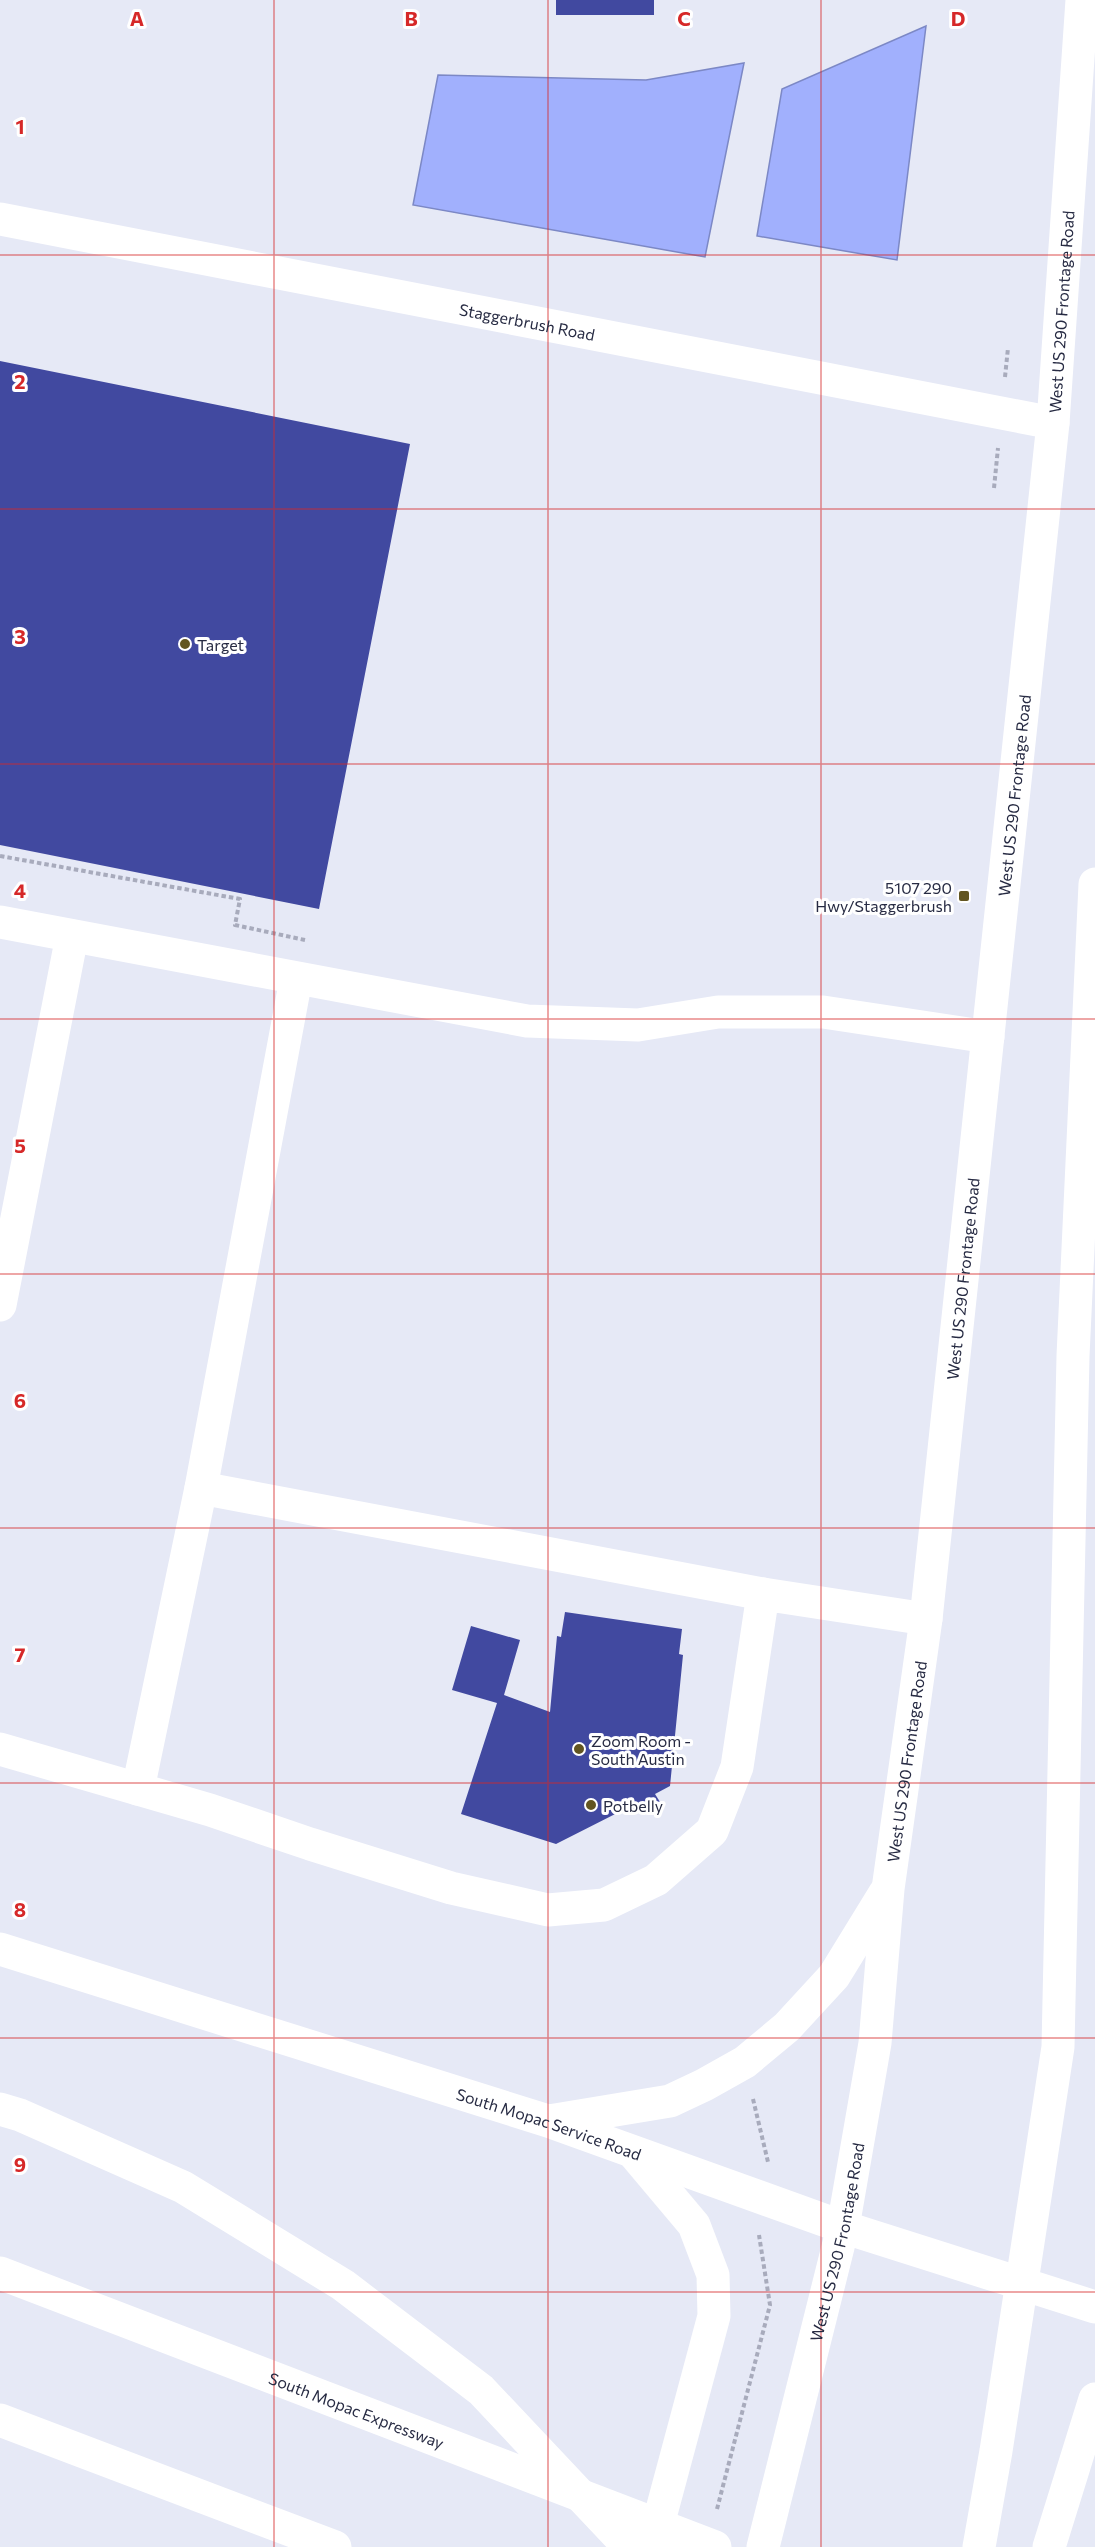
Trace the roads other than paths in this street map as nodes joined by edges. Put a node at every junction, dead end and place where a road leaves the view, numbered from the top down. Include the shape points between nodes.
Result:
1 (1082, 0) edge
2 (0, 219) edge
3 (1053, 423) junction
4 (1095, 884) edge
5 (0, 922) edge
6 (72, 936) junction
7 (296, 979) junction
8 (988, 1037) junction
9 (0, 1305) edge
10 (201, 1488) junction
11 (763, 1593) junction
12 (926, 1619) junction
13 (0, 1749) edge
14 (138, 1789) junction
15 (888, 1889) junction
16 (0, 1949) edge
17 (0, 2109) edge
18 (548, 2121) junction
19 (634, 2153) junction
20 (843, 2228) junction
21 (0, 2273) edge
22 (1095, 2307) edge
23 (1095, 2399) edge
24 (0, 2420) edge
25 (335, 2547) edge
26 (629, 2547) edge
27 (652, 2547) edge
28 (715, 2547) edge
29 (764, 2547) edge
30 (979, 2547) edge
31 (1049, 2547) edge

1 - 3 main road, West US 290 Frontage Road
2 - 3 main road, Staggerbrush Road
3 - 8 main road, West US 290 Frontage Road
4 - 30 main road via 1073,1356 1058,2047
5 - 6 main road
6 - 7 main road
6 - 9 main road
7 - 8 main road via 527,1021 638,1025 718,1012 823,1012
7 - 10 main road
8 - 12 main road, West US 290 Frontage Road
10 - 11 main road
10 - 14 main road
11 - 12 main road
11 - 14 main road via 737,1767 712,1831 656,1880 604,1905 548,1910 451,1888
12 - 15 main road, West US 290 Frontage Road
13 - 14 main road
15 - 18 main road via 834,1976 787,2027 745,2062 669,2101
15 - 20 main road, West US 290 Frontage Road via 875,2043
16 - 18 main road, South Mopac Service Road
17 - 26 main road via 183,2187 343,2286 480,2390
18 - 19 main road, South Mopac Service Road
19 - 20 main road, South Mopac Service Road
19 - 27 main road via 694,2224 713,2275 714,2316
20 - 22 main road, South Mopac Service Road
20 - 29 main road, West US 290 Frontage Road
21 - 28 main road, South Mopac Expressway
23 - 31 main road
24 - 25 main road

